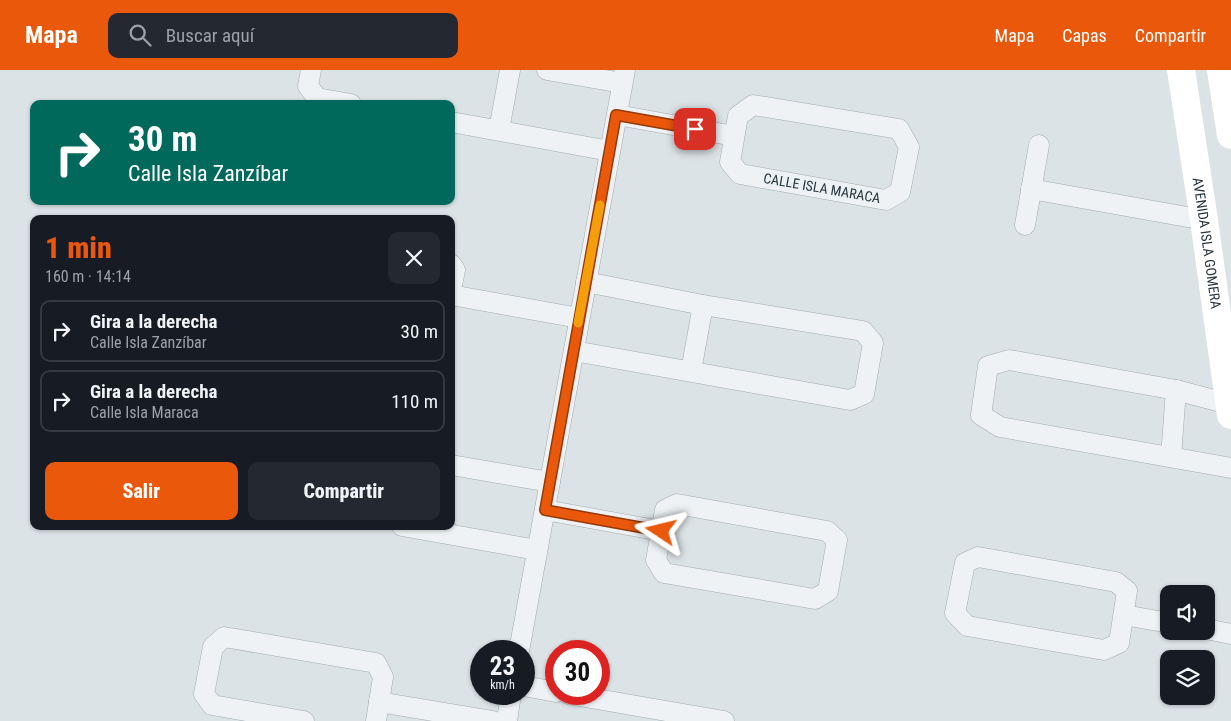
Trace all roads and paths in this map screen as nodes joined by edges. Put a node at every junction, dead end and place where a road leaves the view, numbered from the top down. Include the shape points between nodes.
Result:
1 (311, 70) edge
2 (510, 70) edge
3 (546, 70) edge
4 (1181, 70) edge
5 (1221, 70) edge
6 (623, 77) edge
7 (328, 100) edge
8 (616, 115) junction
9 (455, 123) edge
10 (499, 130) junction
11 (1231, 135) edge
12 (734, 136) junction
13 (1039, 145) dead end
14 (610, 150) junction
15 (1031, 189) junction
16 (1204, 220) junction
17 (1025, 225) dead end
18 (586, 282) junction
19 (455, 297) edge
20 (703, 304) junction
21 (579, 318) junction
22 (574, 351) junction
23 (691, 371) junction
24 (1176, 390) junction
25 (1230, 410) edge
26 (1170, 457) junction
27 (455, 466) edge
28 (1231, 468) edge
29 (550, 482) junction
30 (545, 510) junction
31 (437, 530) edge
32 (661, 531) junction
33 (537, 550) junction
34 (1124, 615) junction
35 (1160, 621) edge
36 (1215, 631) edge
37 (1231, 634) edge
38 (521, 640) edge
39 (610, 701) edge
40 (510, 705) edge
41 (378, 711) edge
42 (304, 721) edge
43 (493, 721) edge
44 (507, 721) edge
45 (724, 721) edge

1 - 7 street via 308,86 317,98
2 - 10 street
3 - 6 street
4 - 16 street, AVENIDA ISLA GOMERA
5 - 11 street
6 - 8 street
8 - 12 street
8 - 14 street
9 - 10 street
10 - 14 street
12 - 12 street, CALLE ISLA MARACA via 738,116 753,105 899,130 909,147 900,192 886,200 740,174 730,162
13 - 15 street
14 - 18 street
15 - 16 street
15 - 17 street
16 - 25 street, AVENIDA ISLA GOMERA
18 - 20 street
18 - 21 street
19 - 21 street
20 - 23 street
20 - 23 street via 863,331 873,343 864,394 850,400
21 - 22 street
22 - 23 street
22 - 29 street
24 - 25 street
24 - 26 street
24 - 26 street via 1009,360 988,366 981,415 1000,427
26 - 28 street
27 - 29 street
29 - 30 street
30 - 32 street
30 - 33 street
31 - 33 street
32 - 32 street via 665,510 677,504 827,531 837,540 828,591 815,599 664,573 656,560
33 - 38 street
34 - 34 street via 1119,643 1104,650 967,626 954,614 965,563 978,557 1116,582 1128,591
34 - 35 street
36 - 37 street
39 - 45 street
40 - 44 street
41 - 42 street via 383,676 376,662 224,637 213,646 204,694 212,705
41 - 43 street

